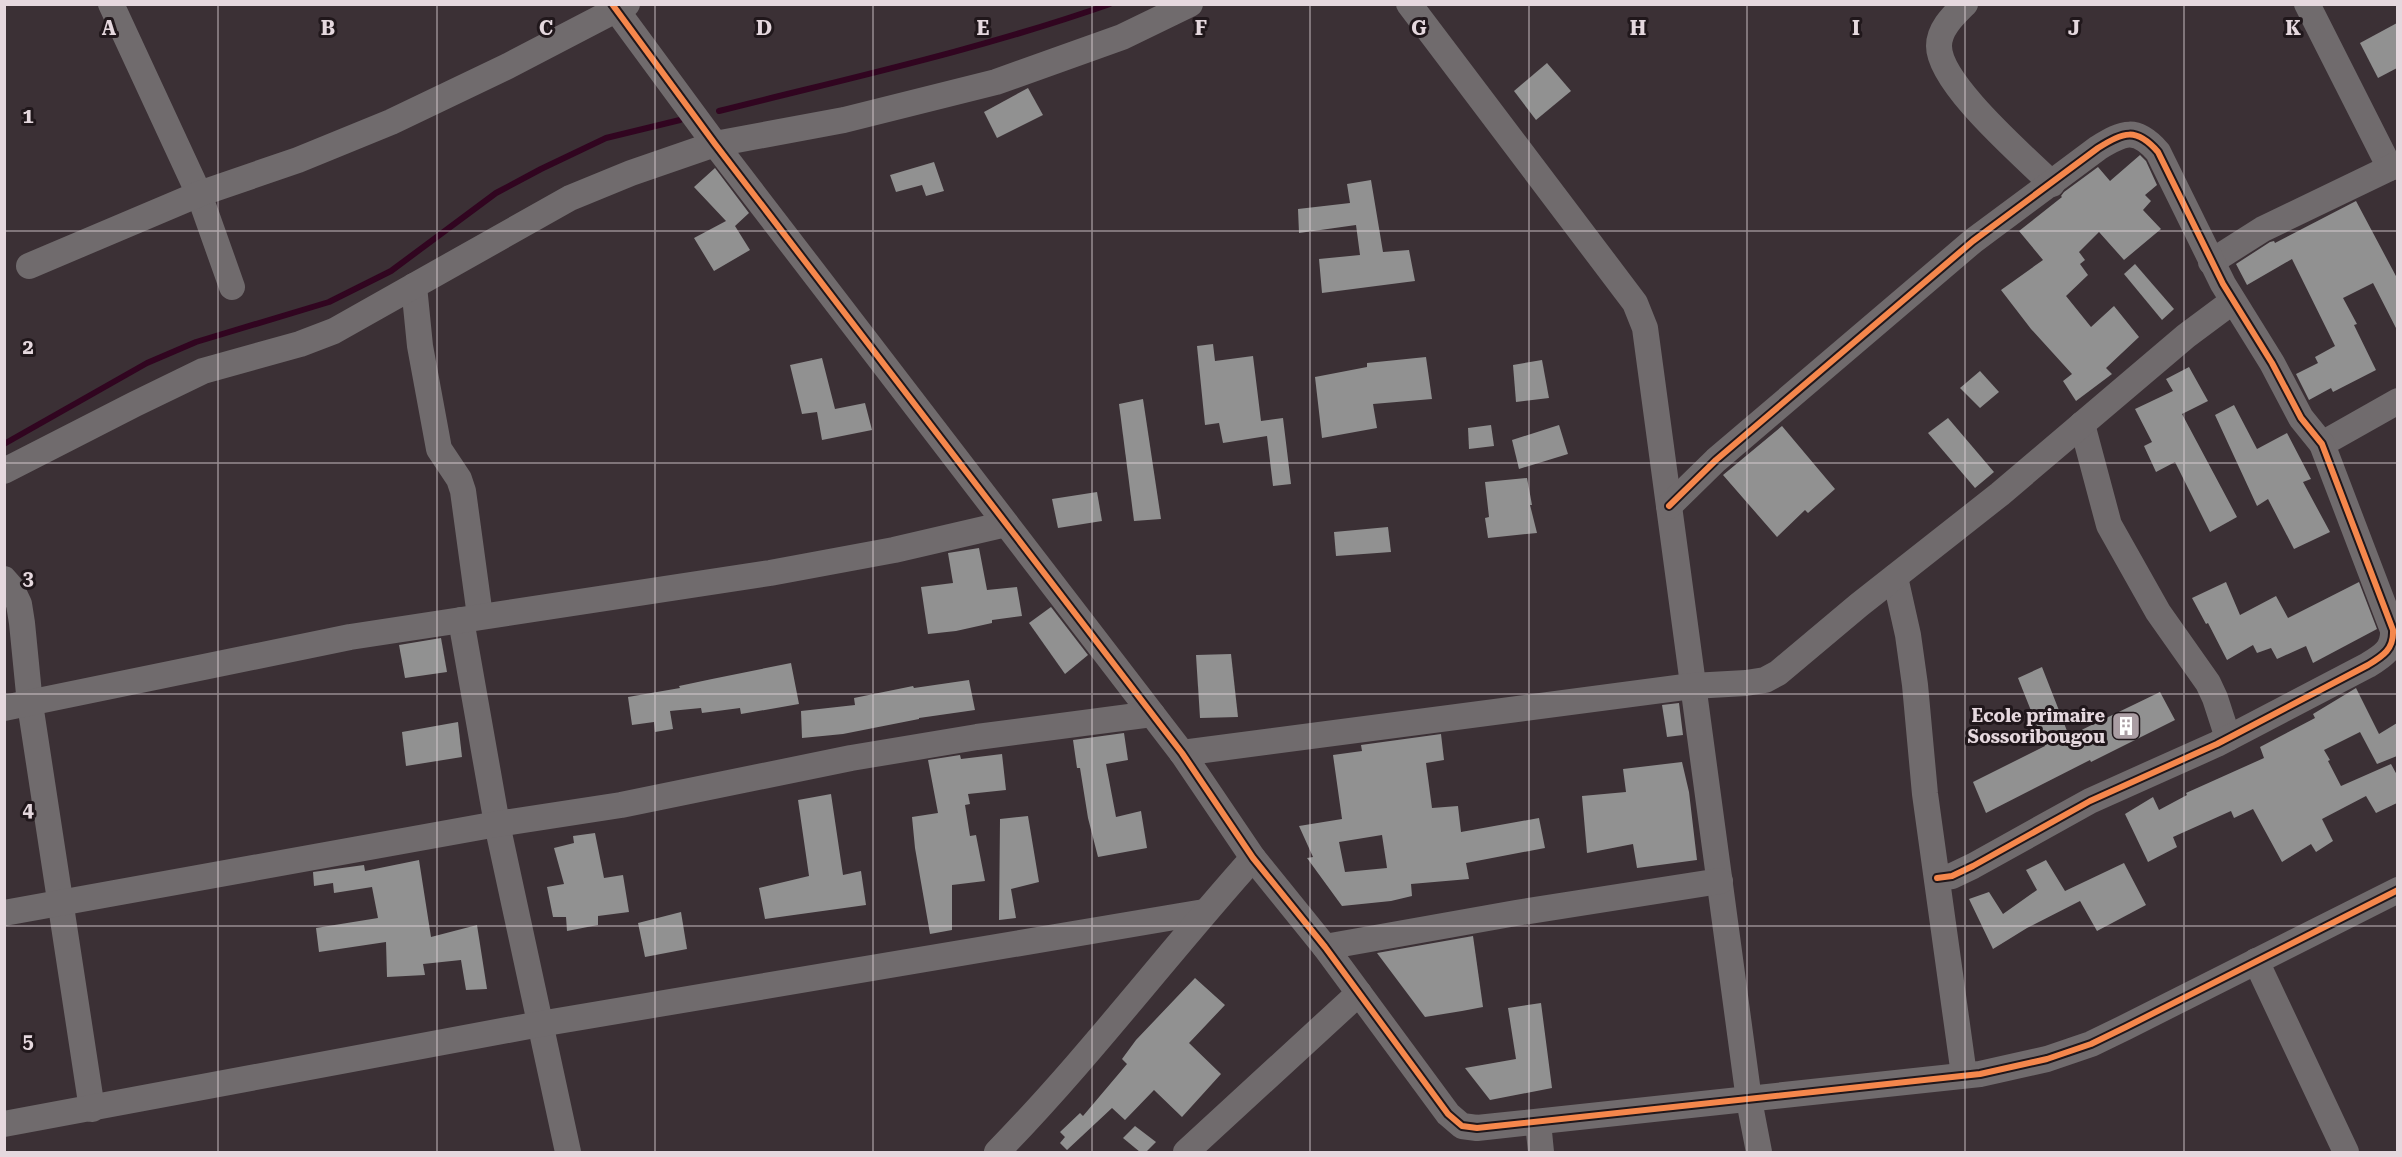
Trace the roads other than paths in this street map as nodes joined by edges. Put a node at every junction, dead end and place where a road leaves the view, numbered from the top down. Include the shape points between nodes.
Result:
1 (111, 4) edge
2 (1190, 4) edge
3 (1409, 4) edge
4 (1965, 4) edge
5 (2307, 4) edge
6 (618, 6) edge
7 (715, 144) junction
8 (2394, 166) edge
9 (2052, 184) junction
10 (199, 194) junction
11 (2211, 262) junction
12 (29, 266) dead end
13 (414, 286) junction
14 (232, 287) dead end
15 (2233, 301) junction
16 (2397, 401) edge
17 (2082, 424) junction
18 (2322, 444) junction
19 (4, 471) edge
20 (1669, 506) junction
21 (1006, 524) junction
22 (1895, 577) junction
23 (4, 579) edge
24 (471, 618) junction
25 (1692, 686) junction
26 (30, 704) junction
27 (4, 708) edge
28 (1152, 714) junction
29 (2228, 738) junction
30 (1182, 753) junction
31 (497, 824) junction
32 (1253, 858) junction
33 (1936, 879) junction
34 (1720, 881) junction
35 (2397, 890) edge
36 (62, 903) junction
37 (1204, 912) junction
38 (4, 913) edge
39 (1325, 947) junction
40 (2256, 961) junction
41 (1359, 993) junction
42 (540, 1024) junction
43 (1964, 1075) junction
44 (1749, 1100) junction
45 (92, 1109) junction
46 (1538, 1122) junction
47 (4, 1124) edge
48 (568, 1152) edge
49 (997, 1152) edge
50 (1186, 1152) edge
51 (1541, 1152) edge
52 (1759, 1152) edge
53 (2346, 1152) edge

1 - 10 street
2 - 7 street via 1122,37 996,82 844,120
3 - 20 street via 1635,303 1645,328
4 - 9 street via 1940,36 1940,53 1948,72 1975,109
5 - 8 street
6 - 7 street
6 - 10 street via 508,66 391,122
7 - 13 street via 570,198
7 - 21 street
8 - 11 street via 2263,229
9 - 11 street via 2120,135 2147,140 2158,152
9 - 20 street via 1973,242 1716,460
10 - 12 street
10 - 14 street
11 - 15 street
13 - 19 street via 300,344 204,371
13 - 24 street via 420,346 440,450 463,491
15 - 17 street
15 - 18 street via 2301,418
16 - 18 street
17 - 22 street
17 - 29 street via 2109,525 2158,612 2208,683
18 - 29 street via 2393,630 2391,645 2388,652 2368,665
20 - 25 street
21 - 24 street via 781,571
21 - 28 street
22 - 25 street via 1765,680
22 - 33 street via 1915,685
23 - 26 street via 19,604
24 - 26 street via 350,637
24 - 31 street
25 - 30 street
25 - 34 street
26 - 27 street
26 - 36 street
28 - 30 street
28 - 31 street via 874,754 621,805
29 - 33 street via 2090,801 1973,866
30 - 32 street
31 - 36 street
31 - 42 street
32 - 37 street
32 - 39 street
33 - 43 street
34 - 39 street
34 - 44 street
35 - 40 street
36 - 38 street
36 - 45 street
37 - 42 street
37 - 49 street via 1047,1101
39 - 41 street
40 - 43 street via 2091,1044 2047,1059
40 - 53 street
41 - 46 street via 1448,1114 1462,1126
41 - 50 street
42 - 45 street
42 - 48 street
43 - 44 street
44 - 46 street
44 - 52 street
45 - 47 street
46 - 51 street

